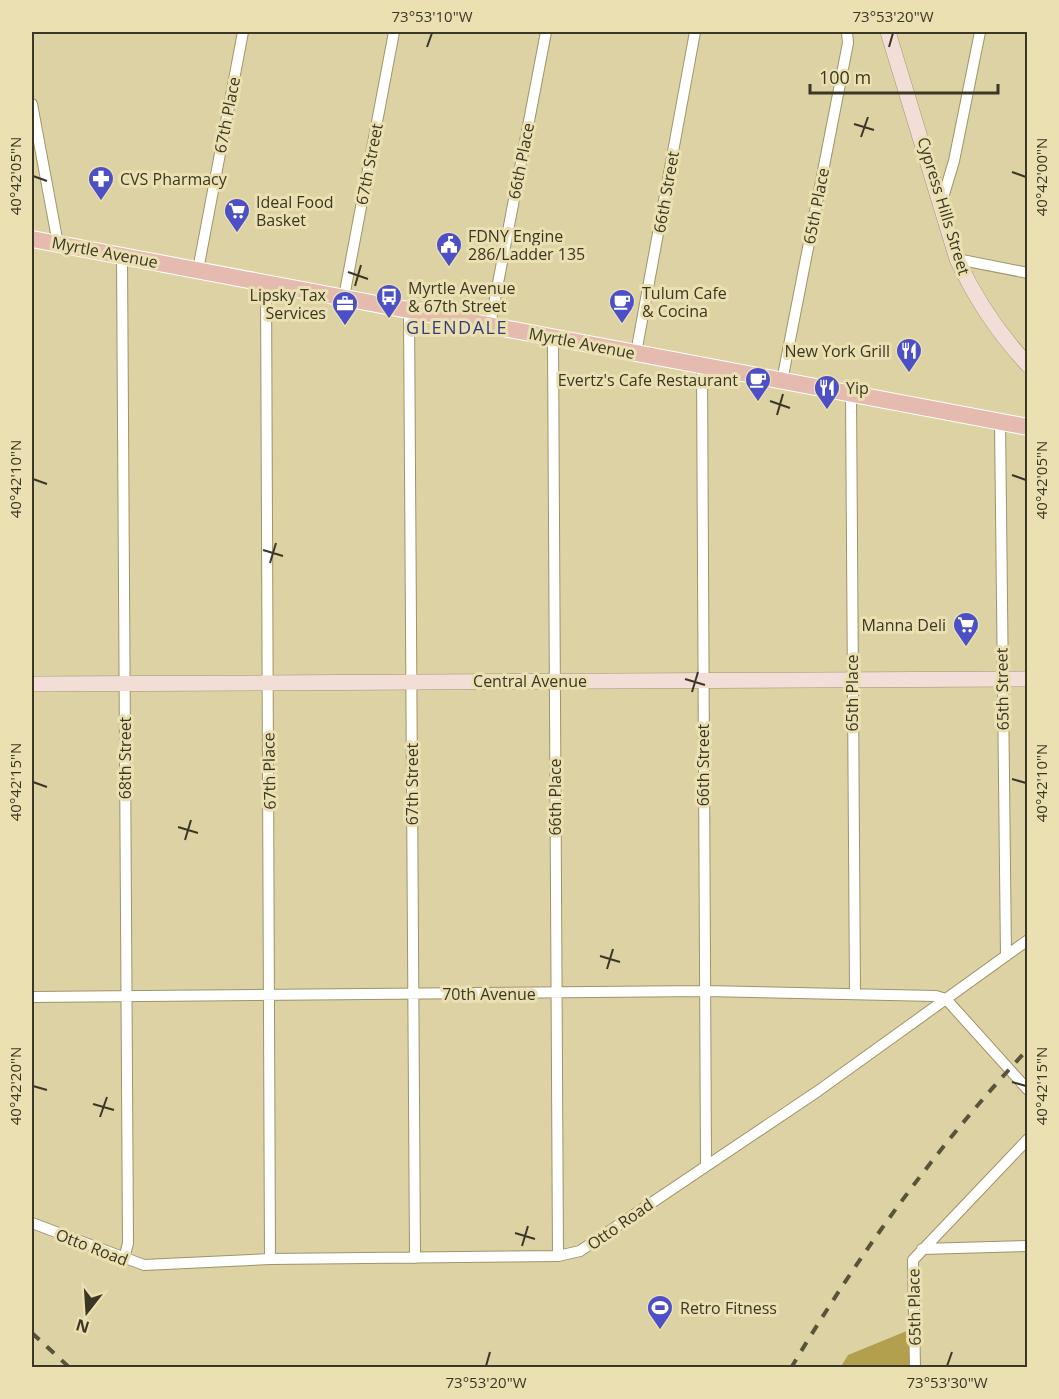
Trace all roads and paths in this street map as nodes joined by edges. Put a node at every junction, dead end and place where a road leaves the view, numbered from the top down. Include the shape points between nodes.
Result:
1 (243, 32) edge
2 (394, 32) edge
3 (546, 32) edge
4 (695, 32) edge
5 (847, 32) edge
6 (888, 32) edge
7 (980, 32) edge
8 (32, 104) edge
9 (942, 201) junction
10 (32, 239) edge
11 (58, 244) junction
12 (123, 256) junction
13 (957, 259) junction
14 (198, 270) junction
15 (1028, 273) edge
16 (266, 283) junction
17 (344, 297) junction
18 (409, 311) junction
19 (490, 326) junction
20 (553, 338) junction
21 (636, 353) junction
22 (1028, 365) edge
23 (702, 366) junction
24 (783, 381) junction
25 (851, 393) junction
26 (1000, 422) junction
27 (1028, 427) edge
28 (1001, 679) junction
29 (1028, 679) edge
30 (852, 680) junction
31 (555, 681) junction
32 (703, 681) junction
33 (411, 682) junction
34 (268, 683) junction
35 (32, 684) edge
36 (124, 684) junction
37 (1028, 940) edge
38 (1006, 956) junction
39 (705, 991) junction
40 (556, 993) junction
41 (855, 993) junction
42 (271, 994) junction
43 (412, 994) junction
44 (32, 997) edge
45 (126, 997) junction
46 (946, 999) junction
47 (1028, 1090) edge
48 (1028, 1139) edge
49 (706, 1164) junction
50 (32, 1223) edge
51 (1028, 1246) edge
52 (922, 1249) junction
53 (558, 1256) junction
54 (415, 1258) junction
55 (124, 1259) junction
56 (270, 1259) junction
57 (915, 1368) edge

1 - 14 street, 67th Place
2 - 17 street, 67th Street
3 - 19 street, 66th Place
4 - 21 street, 66th Street
5 - 24 street, 65th Place
6 - 9 main road, Cypress Hills Street
7 - 9 street
8 - 11 street
9 - 13 main road, Cypress Hills Street
10 - 11 main road, Myrtle Avenue
11 - 12 main road, Myrtle Avenue
12 - 14 main road, Myrtle Avenue
12 - 36 street, 68th Street
13 - 15 street
13 - 22 main road, Cypress Hills Street via 972,291
14 - 16 main road, Myrtle Avenue
16 - 17 main road, Myrtle Avenue
16 - 34 street, 67th Place
17 - 18 main road, Myrtle Avenue
18 - 19 main road, Myrtle Avenue
18 - 33 street, 67th Street
19 - 20 main road, Myrtle Avenue
20 - 21 main road, Myrtle Avenue
20 - 31 street, 66th Place
21 - 23 main road, Myrtle Avenue
23 - 24 main road, Myrtle Avenue
23 - 32 street, 66th Street
24 - 25 main road, Myrtle Avenue
25 - 26 main road, Myrtle Avenue
25 - 30 street, 65th Place
26 - 27 main road, Myrtle Avenue
26 - 28 street, 65th Street
28 - 29 main road, Central Avenue
28 - 30 main road, Central Avenue
28 - 38 street, 65th Street
30 - 32 main road, Central Avenue
30 - 41 street, 65th Place
31 - 32 main road, Central Avenue
31 - 33 main road, Central Avenue
31 - 40 street, 66th Place
32 - 39 street, 66th Street
33 - 34 main road, Central Avenue
33 - 43 street, 67th Street
34 - 36 main road, Central Avenue
34 - 42 street, 67th Place
35 - 36 main road, Central Avenue
36 - 45 street, 68th Street
37 - 38 street, Otto Road
38 - 46 street, Otto Road
39 - 40 street, 70th Avenue
39 - 41 street, 70th Avenue
39 - 49 street, 66th Street
40 - 43 street, 70th Avenue
40 - 53 street, 66th Place
41 - 46 street, 70th Avenue
42 - 43 street, 70th Avenue
42 - 45 street, 70th Avenue
42 - 56 street, 67th Place
43 - 54 street, 67th Street
44 - 45 street, 70th Avenue
45 - 55 street, 68th Street via 128,1243
46 - 47 street
46 - 49 street, Otto Road via 818,1091
48 - 52 street
49 - 53 street, Otto Road via 580,1251
50 - 55 street, Otto Road
51 - 52 street
52 - 57 street, 65th Place via 913,1260
53 - 54 street, Otto Road
54 - 56 street, Otto Road
55 - 56 street, Otto Road via 144,1265

